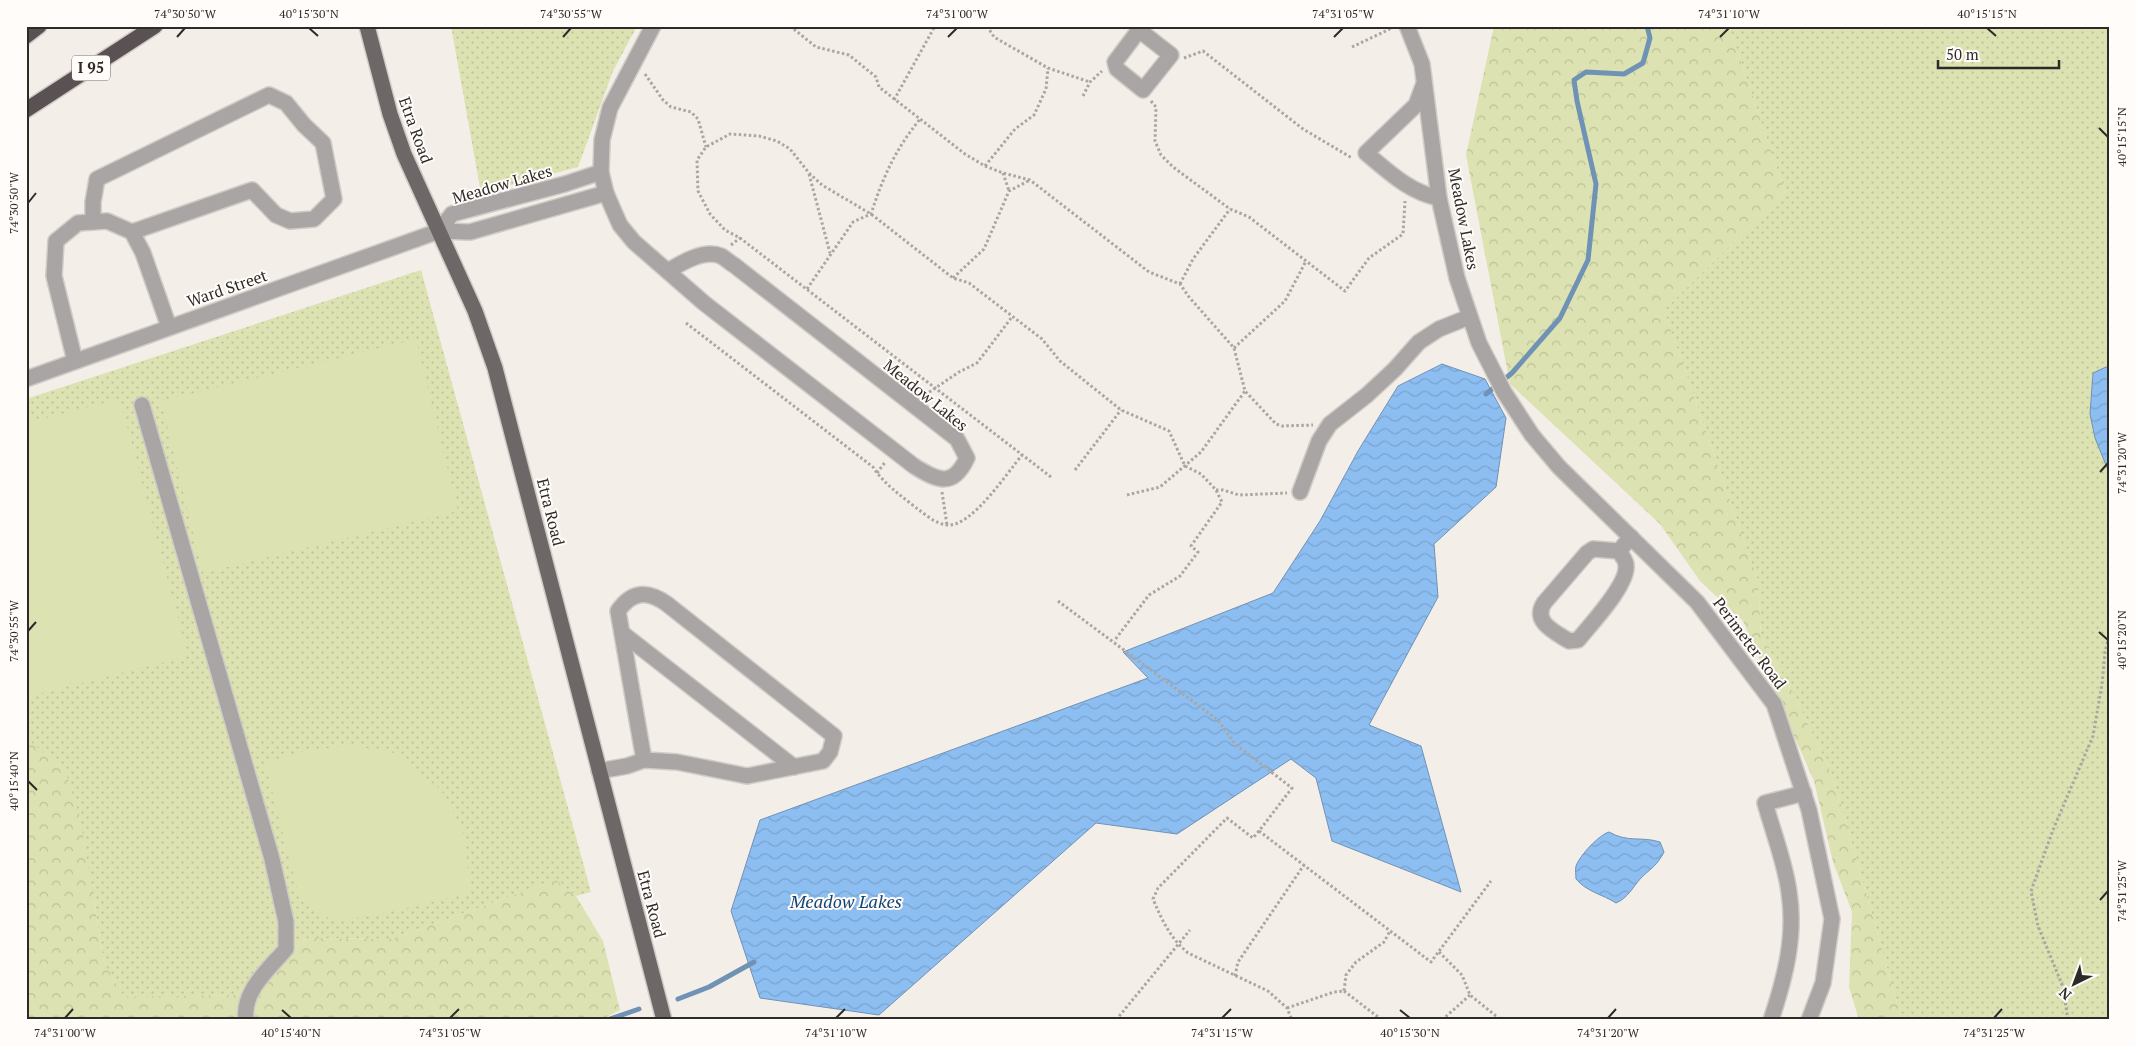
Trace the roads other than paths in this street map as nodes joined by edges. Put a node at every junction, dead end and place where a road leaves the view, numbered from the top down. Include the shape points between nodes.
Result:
1 (38, 26) edge
2 (155, 26) edge
3 (367, 26) edge
4 (653, 26) edge
5 (1408, 26) edge
6 (1141, 28) edge
7 (26, 35) edge
8 (81, 74) junction
9 (1424, 82) junction
10 (26, 110) edge
11 (26, 119) edge
12 (601, 172) junction
13 (606, 193) junction
14 (1439, 198) junction
15 (93, 222) junction
16 (439, 231) junction
17 (132, 232) junction
18 (668, 271) junction
19 (1469, 317) junction
20 (169, 327) junction
21 (75, 361) junction
22 (26, 379) edge
23 (142, 405) dead end
24 (1514, 409) joint
25 (1300, 492) road end
26 (1631, 536) junction
27 (1619, 551) junction
28 (622, 633) junction
29 (644, 760) junction
30 (794, 768) junction
31 (598, 771) junction
32 (1804, 793) junction
33 (246, 1020) edge
34 (664, 1020) edge
35 (1771, 1020) edge
36 (1809, 1020) edge

1 - 7 highway
2 - 8 highway, I 95
3 - 16 main road, Etra Road via 404,154
4 - 12 street via 610,108 602,140
5 - 9 street, Meadow Lakes via 1422,64
6 - 6 street via 1171,55 1143,90 1117,69 1115,62
8 - 10 highway, I 95
8 - 11 highway
9 - 14 street, Meadow Lakes
9 - 14 street via 1416,105 1366,153 1412,189 1422,195
12 - 13 street
12 - 16 street, Meadow Lakes via 452,214
13 - 16 street, Meadow Lakes via 470,232
13 - 18 street via 620,225 634,242
14 - 19 street, Meadow Lakes via 1456,278
15 - 17 street via 106,221
15 - 17 street via 97,179 269,95 286,103 323,143 334,199 314,219 290,222 276,215 252,190
15 - 21 street via 78,223 56,242 54,276
16 - 20 street, Ward Street
16 - 31 main road, Etra Road via 475,311 496,368
17 - 20 street via 143,253
18 - 18 street, Meadow Lakes via 689,259 719,255 957,439 967,458 960,472 951,478 932,478 914,466
19 - 24 street, Meadow Lakes
19 - 25 street via 1438,328 1419,342 1374,388 1330,424 1319,441
20 - 21 street, Ward Street
21 - 22 street, Ward Street
23 - 33 street via 272,859 286,922 286,949 248,996
24 - 26 street, Perimeter Road via 1559,467
26 - 27 street
26 - 32 street, Perimeter Road via 1697,602 1774,704
27 - 27 street via 1626,564 1625,574 1616,593 1578,640 1569,641 1540,618 1539,610 1544,603 1587,553 1593,549
28 - 29 street
28 - 30 street
28 - 30 street via 618,611 627,598 643,594 656,596 834,736 830,752 822,761
29 - 30 street via 677,762 748,776
29 - 31 street
31 - 34 main road, Etra Road
32 - 35 street via 1765,803 1790,894 1791,933 1787,966
32 - 36 street, Perimeter Road via 1832,919 1823,983

